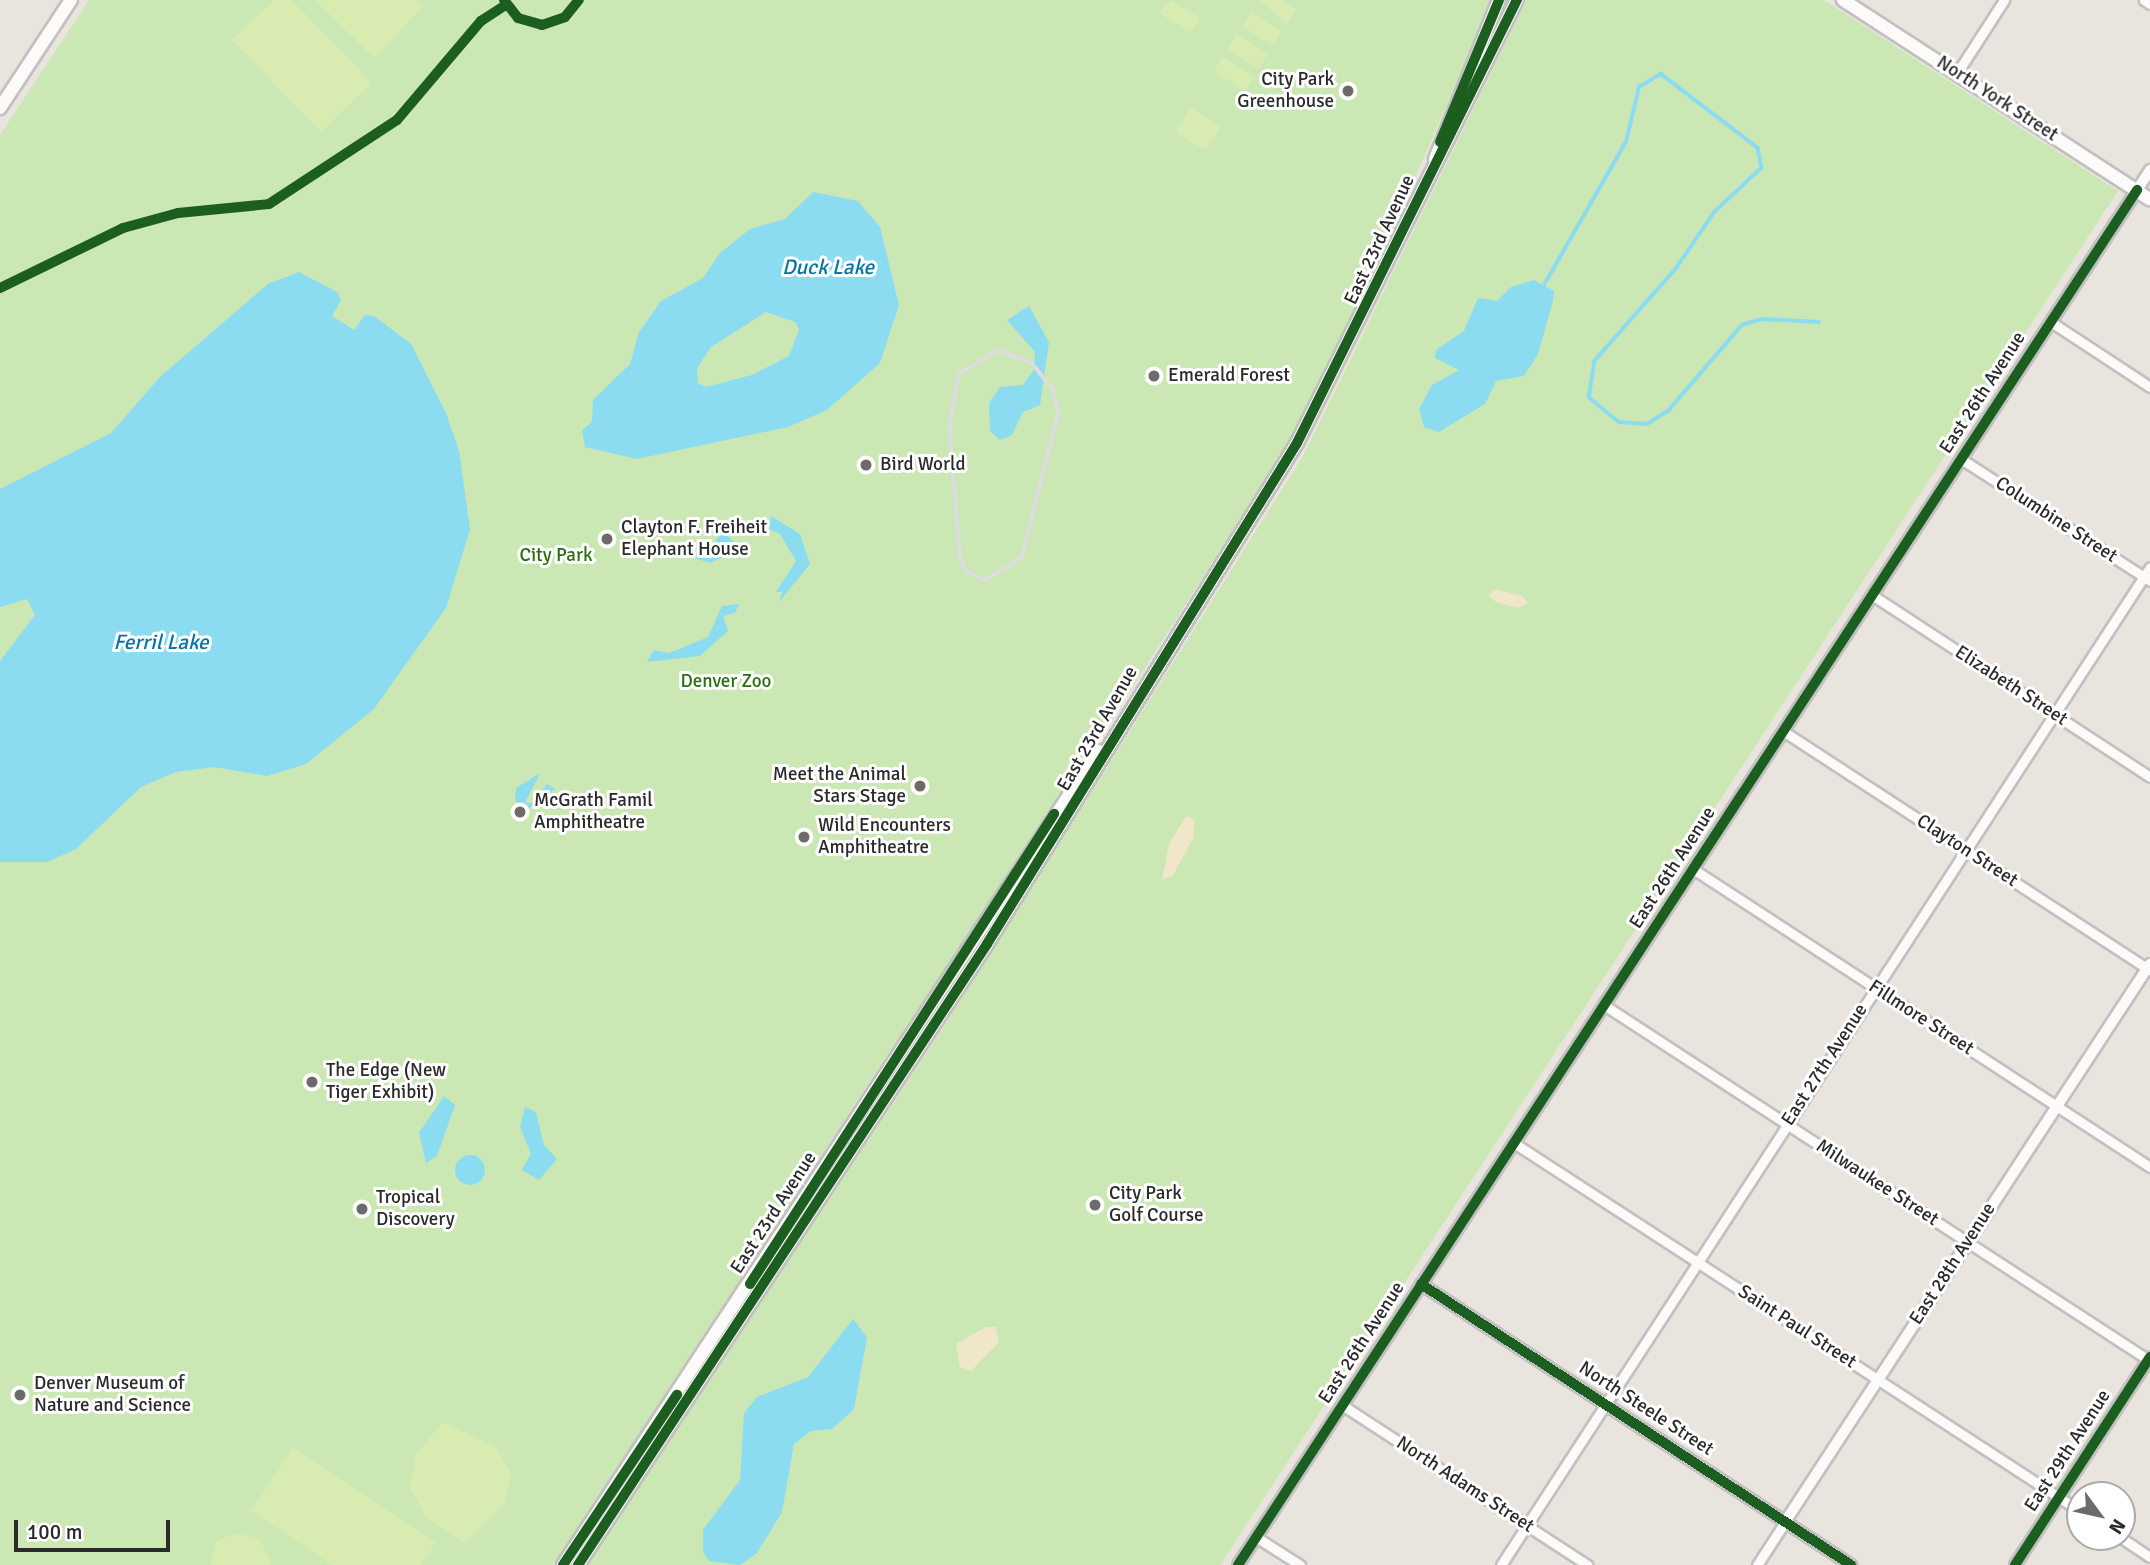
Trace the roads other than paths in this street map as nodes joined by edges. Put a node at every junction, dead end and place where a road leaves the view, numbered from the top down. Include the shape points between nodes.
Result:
1 (1499, 0) edge
2 (1517, 0) edge
3 (1843, 0) edge
4 (2004, 0) edge
5 (2144, 0) edge
6 (67, 1) edge
7 (2150, 4) edge
8 (1956, 72) junction
9 (0, 108) edge
10 (2150, 170) edge
11 (1431, 173) junction
12 (2137, 190) junction
13 (2150, 199) edge
14 (2051, 322) junction
15 (2150, 387) edge
16 (1961, 459) junction
17 (2150, 567) edge
18 (2147, 579) edge
19 (1872, 595) junction
20 (1135, 699) junction
21 (2054, 714) junction
22 (1783, 731) junction
23 (2150, 777) edge
24 (1965, 850) junction
25 (1693, 869) junction
26 (2149, 967) edge
27 (1875, 988) junction
28 (1604, 1005) junction
29 (2056, 1106) junction
30 (1787, 1124) junction
31 (1514, 1143) junction
32 (2150, 1167) edge
33 (1968, 1242) junction
34 (1697, 1262) junction
35 (1422, 1284) junction
36 (2149, 1359) edge
37 (1878, 1380) junction
38 (1606, 1404) junction
39 (1342, 1405) junction
40 (2059, 1497) junction
41 (2066, 1502) edge
42 (1785, 1522) junction
43 (1527, 1526) junction
44 (1256, 1537) junction
45 (563, 1565) edge
46 (578, 1565) edge
47 (1238, 1565) edge
48 (1300, 1565) edge
49 (1501, 1565) edge
50 (1587, 1565) edge
51 (1757, 1565) edge
52 (1852, 1565) edge
53 (2015, 1565) edge

1 - 11 main road, East 23rd Avenue
2 - 11 main road, East 23rd Avenue
3 - 8 main road, North York Street
4 - 8 street
5 - 7 street
6 - 9 main road
8 - 12 main road, North York Street
10 - 12 street, East 26th Avenue
11 - 20 main road, East 23rd Avenue via 1311,420
12 - 13 main road, North York Street
12 - 14 street, East 26th Avenue
14 - 15 street
14 - 16 street, East 26th Avenue
16 - 18 street, Columbine Street
16 - 19 street, East 26th Avenue
17 - 18 street, East 27th Avenue
18 - 21 street, East 27th Avenue
19 - 21 street, Elizabeth Street
19 - 22 street, East 26th Avenue
20 - 45 main road, East 23rd Avenue
20 - 46 main road, East 23rd Avenue via 987,944
21 - 23 street, Elizabeth Street
21 - 24 street, East 27th Avenue
22 - 24 street, Clayton Street
22 - 25 street, East 26th Avenue
24 - 26 street, Clayton Street
24 - 27 street, East 27th Avenue
25 - 27 street, Fillmore Street
25 - 28 street, East 26th Avenue
26 - 29 street, East 28th Avenue
27 - 29 street, Fillmore Street
27 - 30 street, East 27th Avenue
28 - 30 street, Milwaukee Street
28 - 31 street, East 26th Avenue
29 - 32 street, Fillmore Street
29 - 33 street, East 28th Avenue
30 - 33 street, Milwaukee Street
30 - 34 street, East 27th Avenue
31 - 34 street, Saint Paul Street
31 - 35 street, East 26th Avenue
33 - 36 street, Milwaukee Street
33 - 37 street, East 28th Avenue
34 - 37 street, Saint Paul Street
34 - 38 street, East 27th Avenue
35 - 38 street, North Steele Street
35 - 39 street, East 26th Avenue
36 - 40 street, East 29th Avenue
37 - 40 street, Saint Paul Street
37 - 42 street, East 28th Avenue
38 - 42 street, North Steele Street
38 - 43 street, East 27th Avenue
39 - 43 street, North Adams Street
39 - 44 street, East 26th Avenue
40 - 41 street, Saint Paul Street
40 - 53 street, East 29th Avenue
42 - 51 street, East 28th Avenue
42 - 52 street, North Steele Street
43 - 49 street, East 27th Avenue
43 - 50 street, North Adams Street
44 - 47 street, East 26th Avenue
44 - 48 street

